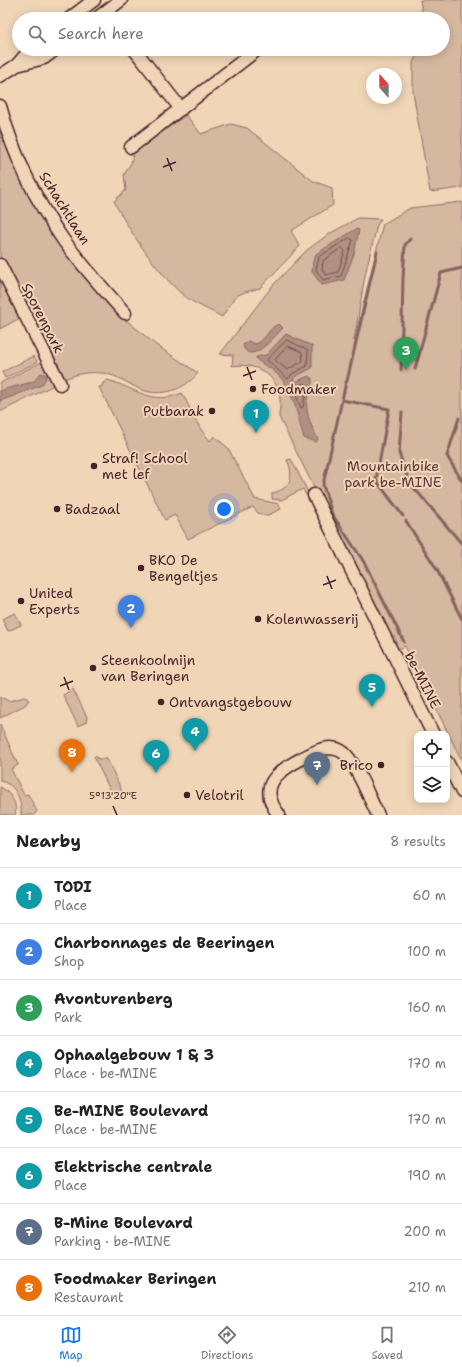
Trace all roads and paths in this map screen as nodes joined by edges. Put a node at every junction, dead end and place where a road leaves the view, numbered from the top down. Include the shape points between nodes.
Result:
1 (94, 0) edge
2 (122, 0) edge
3 (78, 12) edge
4 (109, 12) edge
5 (25, 56) edge
6 (47, 56) edge
7 (139, 56) edge
8 (249, 56) edge
9 (17, 65) junction
10 (0, 76) edge
11 (0, 106) edge
12 (181, 109) junction
13 (131, 147) dead end
14 (0, 265) edge
15 (125, 313) dead end
16 (60, 384) dead end
17 (314, 495) dead end
18 (432, 731) edge
19 (450, 767) edge
20 (462, 792) edge
21 (279, 815) edge
22 (378, 815) edge

1 - 3 street
2 - 4 street
5 - 9 street
6 - 9 street
7 - 12 street
8 - 12 street
9 - 10 street
11 - 15 street, Schachtlaan via 25,172 42,204 69,246
12 - 13 street
14 - 16 street, Sporenpark
17 - 18 street, be-MINE
19 - 20 street
21 - 22 street via 270,795 271,782 275,775 317,751 331,748 343,752 350,760

